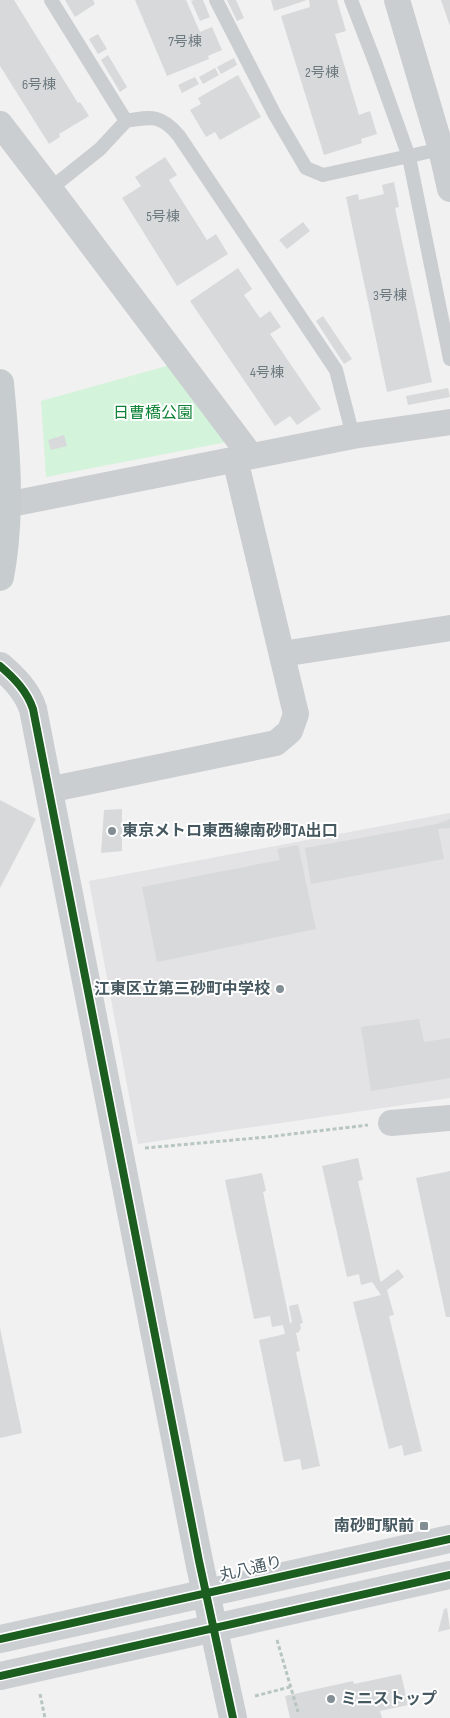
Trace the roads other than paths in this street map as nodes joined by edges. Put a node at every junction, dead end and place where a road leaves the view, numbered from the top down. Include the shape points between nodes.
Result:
1 (51, 0) edge
2 (216, 0) edge
3 (351, 0) edge
4 (397, 0) edge
5 (126, 120) junction
6 (0, 124) edge
7 (441, 149) junction
8 (409, 157) junction
9 (50, 189) junction
10 (450, 189) edge
11 (450, 359) edge
12 (0, 383) edge
13 (450, 422) edge
14 (353, 436) junction
15 (242, 457) junction
16 (6, 505) junction
17 (0, 577) edge
18 (450, 628) edge
19 (282, 654) junction
20 (0, 666) edge
21 (48, 790) junction
22 (450, 1118) edge
23 (391, 1123) road end
24 (450, 1539) edge
25 (450, 1575) edge
26 (206, 1594) junction
27 (214, 1628) junction
28 (0, 1639) edge
29 (0, 1676) edge
30 (241, 1708) edge

1 - 5 lane
2 - 8 lane via 306,168 323,175
3 - 8 lane
4 - 7 street
5 - 9 lane via 100,150
5 - 14 lane via 160,119 180,136 336,370
6 - 9 street
7 - 8 lane
7 - 10 street
8 - 11 lane
9 - 15 street
12 - 16 main road
13 - 14 street
14 - 15 street
15 - 16 street
15 - 19 street
16 - 17 main road
18 - 19 street
19 - 21 street via 296,714 290,731 276,743
20 - 21 street via 30,699
21 - 26 street
22 - 23 street
24 - 26 main road, 丸八通り
25 - 27 main road
26 - 27 street
26 - 28 main road, 丸八通り
27 - 29 main road
27 - 30 street

